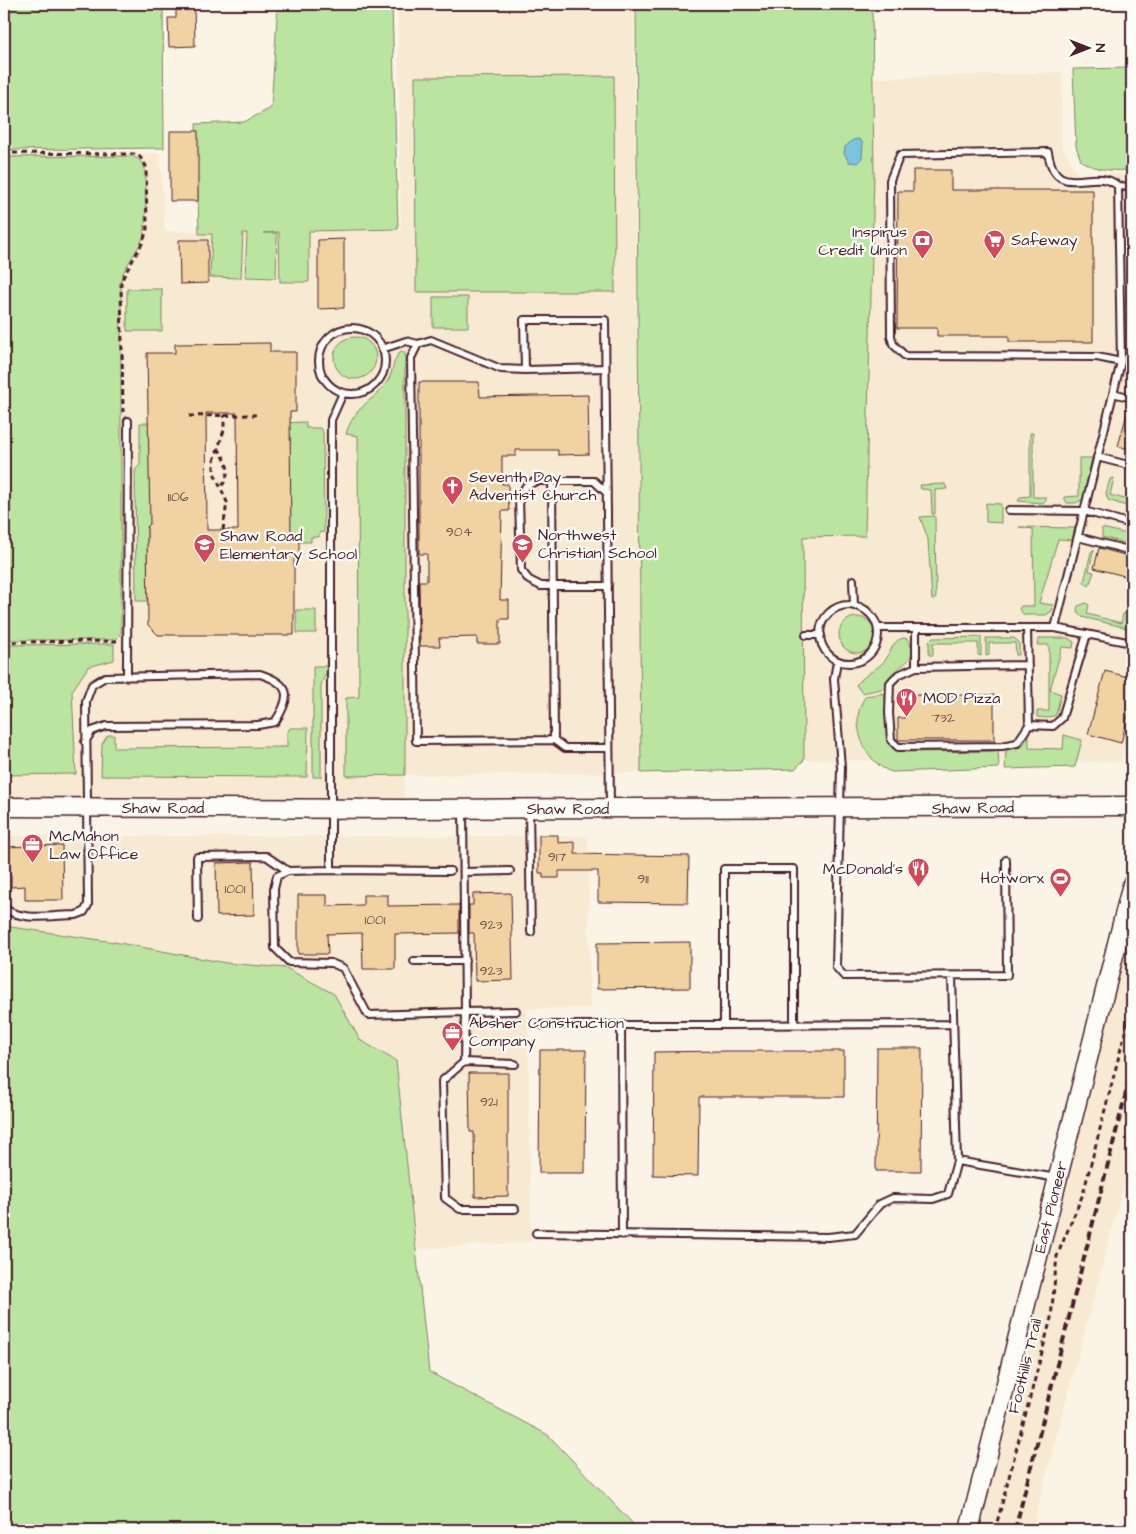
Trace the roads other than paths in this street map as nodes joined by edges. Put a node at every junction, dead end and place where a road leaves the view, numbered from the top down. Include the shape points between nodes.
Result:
1 (1118, 186) junction
2 (1132, 186) edge
3 (418, 344) junction
4 (382, 349) junction
5 (1121, 362) junction
6 (606, 368) junction
7 (525, 370) junction
8 (1113, 392) junction
9 (343, 393) junction
10 (1132, 398) edge
11 (128, 421) dead end
12 (1097, 457) junction
13 (1132, 466) edge
14 (552, 481) junction
15 (607, 493) junction
16 (1009, 510) dead end
17 (1084, 511) junction
18 (1132, 524) edge
19 (1078, 537) junction
20 (1132, 551) edge
21 (853, 580) dead end
22 (553, 586) junction
23 (608, 586) junction
24 (854, 606) junction
25 (878, 628) junction
26 (916, 628) junction
27 (1027, 628) junction
28 (1055, 628) junction
29 (1087, 634) junction
30 (806, 635) dead end
31 (820, 635) junction
32 (1132, 643) edge
33 (837, 661) junction
34 (1028, 665) junction
35 (916, 666) junction
36 (127, 677) junction
37 (1029, 725) junction
38 (554, 740) junction
39 (85, 742) junction
40 (609, 748) junction
41 (1132, 806) edge
42 (4, 807) edge
43 (841, 807) junction
44 (87, 808) junction
45 (331, 809) junction
46 (463, 809) junction
47 (529, 809) junction
48 (610, 809) junction
49 (1006, 860) dead end
50 (331, 870) junction
51 (288, 871) junction
52 (450, 871) dead end
53 (510, 871) dead end
54 (464, 872) junction
55 (1132, 884) edge
56 (4, 908) edge
57 (198, 919) dead end
58 (531, 932) dead end
59 (414, 961) dead end
60 (465, 961) junction
61 (952, 976) junction
62 (516, 1011) dead end
63 (466, 1012) junction
64 (724, 1024) junction
65 (794, 1024) junction
66 (953, 1024) junction
67 (541, 1025) dead end
68 (621, 1025) junction
69 (464, 1062) junction
70 (515, 1064) dead end
71 (957, 1161) junction
72 (1058, 1178) junction
73 (515, 1209) dead end
74 (536, 1233) dead end
75 (622, 1235) junction
76 (969, 1530) edge

1 - 2 lane
1 - 5 lane
1 - 5 lane via 1109,181 1064,180 1050,168 1048,152 900,155 890,180 891,336 893,344 905,356 1097,357
3 - 4 lane via 406,341
3 - 7 lane via 431,340 501,369
3 - 38 lane via 411,358 416,741
4 - 9 lane via 385,364 375,384 365,391
4 - 9 lane via 374,336 355,327 344,328 326,338 318,358 319,370 324,380
5 - 8 lane
6 - 7 lane
6 - 7 lane via 605,320 524,320
6 - 15 lane
8 - 10 lane
8 - 12 lane
9 - 45 lane via 331,420
11 - 36 lane
12 - 13 lane
12 - 17 lane
14 - 15 lane via 594,481
14 - 22 lane
14 - 22 lane via 536,481 526,486 519,498 521,570 529,580 541,586
15 - 23 lane
16 - 17 lane
17 - 18 lane
17 - 19 lane
19 - 20 lane
19 - 28 lane
21 - 24 lane
22 - 23 lane
22 - 38 lane
23 - 40 lane
24 - 25 lane via 867,611
24 - 31 lane via 838,607 830,613 824,620
25 - 26 lane
25 - 33 lane via 876,646 871,654 856,663
26 - 27 lane
26 - 35 lane
27 - 28 lane
27 - 34 lane
28 - 29 lane
29 - 32 lane
29 - 37 lane via 1062,718 1053,726
30 - 31 lane
31 - 33 lane via 824,649
33 - 43 lane via 834,679
34 - 35 lane
34 - 37 lane
35 - 37 lane via 890,683 891,740 898,747 1002,746 1017,743
36 - 39 lane via 105,677 92,685 86,701
36 - 39 lane via 260,674 278,680 285,690 285,707 275,722 258,725 106,726 92,731
38 - 40 lane via 565,748
39 - 44 lane
40 - 48 lane
41 - 43 main road, Shaw Road
42 - 44 main road, Shaw Road
43 - 48 main road, Shaw Road
43 - 61 lane via 836,967 844,976
44 - 45 main road, Shaw Road
44 - 56 lane via 88,905 84,912 24,916
45 - 46 main road, Shaw Road
45 - 50 lane
46 - 47 main road, Shaw Road
46 - 54 lane
47 - 48 main road, Shaw Road
47 - 58 lane
49 - 61 lane via 1007,975
50 - 51 lane
50 - 52 lane
51 - 57 lane via 266,856 197,857
51 - 63 lane via 277,876 274,889 275,948 289,962 331,962 344,968 368,1015
53 - 54 lane
54 - 60 lane
55 - 72 main road, East Pioneer
59 - 60 lane
60 - 63 lane
61 - 66 lane
62 - 63 lane
63 - 69 lane
64 - 65 lane
64 - 65 lane via 724,869 794,869
64 - 68 lane
65 - 66 lane
66 - 71 lane
67 - 68 lane
68 - 75 lane
69 - 70 lane
69 - 73 lane via 442,1081 445,1198 460,1208
71 - 72 lane
71 - 75 lane via 948,1194 933,1199 893,1198 880,1204 855,1234 828,1237
72 - 76 main road, East Pioneer
74 - 75 lane

